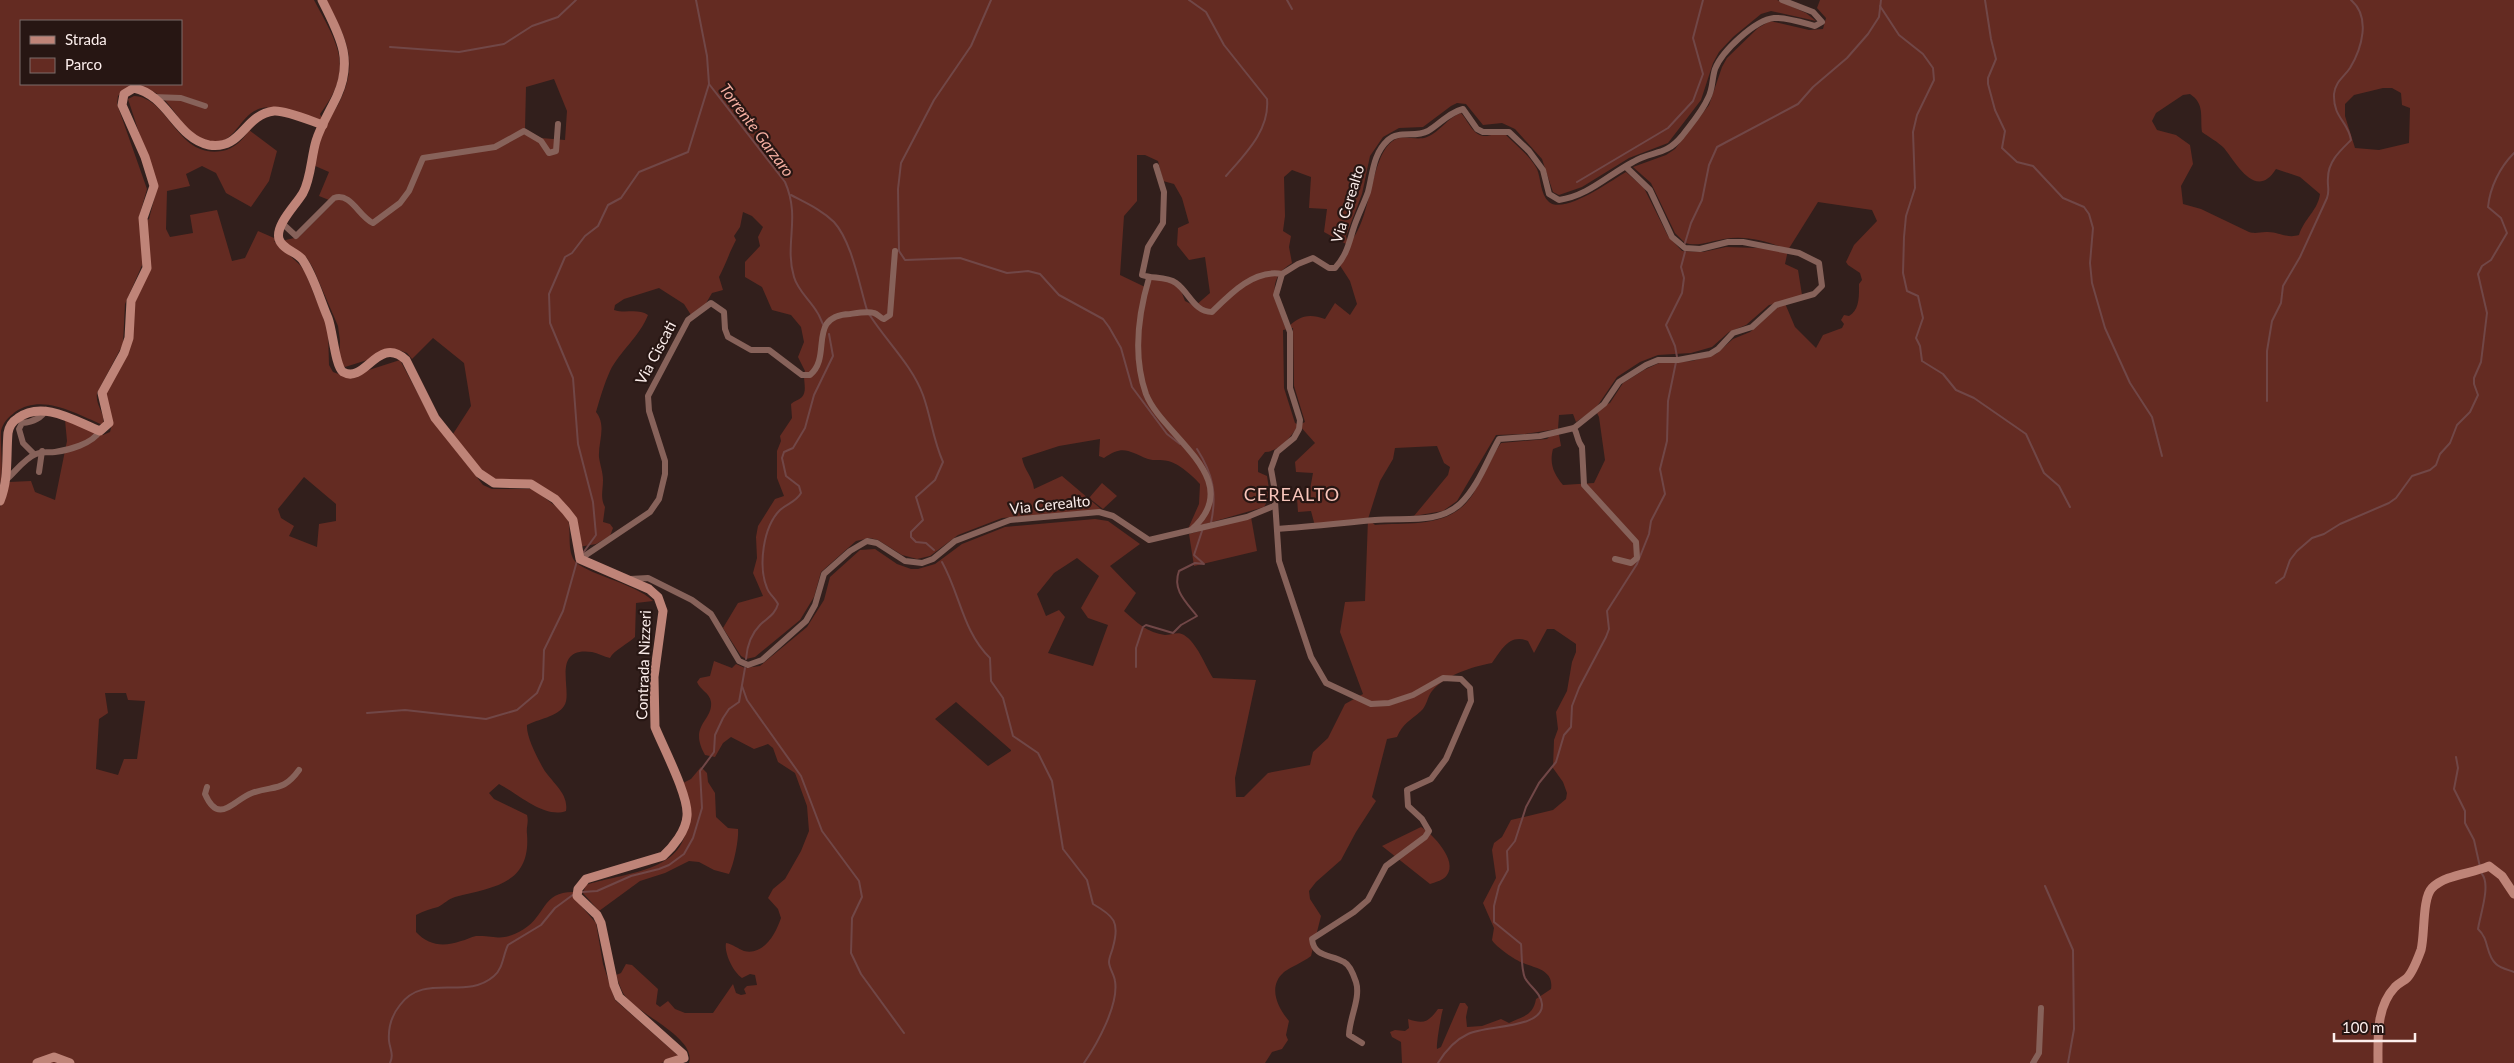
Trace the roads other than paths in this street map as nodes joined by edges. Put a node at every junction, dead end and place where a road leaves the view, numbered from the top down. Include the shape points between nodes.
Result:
1 (322, 0) edge
2 (1782, 0) edge
3 (152, 97) junction
4 (205, 106) dead end
5 (558, 124) dead end
6 (323, 125) junction
7 (1156, 166) dead end
8 (1626, 167) junction
9 (281, 227) junction
10 (896, 251) dead end
11 (1282, 274) junction
12 (1149, 278) junction
13 (46, 410) junction
14 (1574, 428) junction
15 (100, 431) junction
16 (42, 451) junction
17 (34, 454) junction
18 (39, 472) dead end
19 (6, 480) junction
20 (0, 501) edge
21 (1274, 506) junction
22 (1277, 529) junction
23 (1189, 531) junction
24 (580, 558) junction
25 (1614, 559) dead end
26 (630, 579) junction
27 (299, 770) dead end
28 (207, 787) dead end
29 (2514, 894) edge
30 (2041, 1008) dead end
31 (1362, 1043) dead end
32 (37, 1063) edge
33 (70, 1063) edge
34 (668, 1063) edge
35 (2033, 1063) edge
36 (2378, 1063) edge

1 - 6 street via 336,27 346,62 345,76
2 - 8 street via 1813,12 1822,22 1816,26 1776,18 1750,30 1719,61 1709,97 1676,142 1663,152
3 - 4 street via 181,98
3 - 6 street via 192,137 211,145 234,142 253,119 276,111
3 - 15 street via 134,88 122,97 122,105 154,186 143,218 147,268 131,301 129,338 124,353 102,393 110,420 108,427
5 - 9 street via 556,151 549,153 541,141 524,131 495,146 422,158 409,191 400,203 373,223 340,196 334,198 296,236
6 - 9 street via 304,191
7 - 12 street via 1164,192 1163,223 1148,247 1142,269 1142,275
8 - 11 street, Via Cerealto via 1594,187 1559,200 1549,194 1543,170 1536,160 1509,132 1483,132 1463,110 1452,112 1427,131 1389,138 1376,154 1348,250 1335,268 1313,258
8 - 14 street via 1650,190 1672,237 1685,248 1700,249 1743,242 1799,253 1819,263 1822,286 1814,294 1776,305 1752,327 1733,334 1710,354 1658,360 1646,365 1619,382 1604,404
9 - 24 street via 279,239 283,246 301,258 310,275 332,329 336,359 344,372 352,374 363,369 382,353 394,352 402,356 434,418 479,473 494,482 531,484 555,500 573,520
10 - 24 street, Via Ciscati via 890,315 884,319 874,313 837,314 830,319 823,332 818,362 810,375 802,375 769,350 751,350 728,337 724,312 711,303 688,320 648,396 649,411 665,461 659,499 650,512
11 - 12 street via 1271,272 1254,278 1231,293 1212,312 1199,308 1176,283
11 - 21 street via 1276,295 1290,332 1290,388 1300,420 1294,438 1271,462
12 - 23 street via 1138,342 1139,372 1156,413 1197,457 1208,480 1204,515
13 - 15 street
13 - 17 street via 42,416 22,424 19,429 23,443
13 - 19 street via 27,411 13,421 8,430
14 - 22 street via 1540,436 1499,439 1470,493 1450,511 1438,516
14 - 25 street via 1582,447 1584,485 1636,542 1637,558 1631,564
15 - 16 street via 90,441 54,452
16 - 17 street
16 - 18 street
17 - 19 street
19 - 20 street
21 - 22 street
21 - 23 street, Via Cerealto via 1246,517
22 - 31 street via 1284,579 1311,657 1326,683 1372,704 1389,704 1443,678 1461,680 1470,688 1471,701 1446,759 1431,778 1407,790 1408,806 1429,830 1425,837 1386,866 1368,900 1312,939 1312,945 1319,953 1344,962 1351,970 1357,984 1349,1035
23 - 26 street, Via Cerealto via 1149,540 1113,516 1099,512 1010,520 955,541 922,564 905,561 877,543 867,541 824,574 816,605 806,621 762,660 748,665 739,661 715,619 705,609 648,578
24 - 26 street, Contrada Nizzeri
26 - 34 street, Contrada Nizzeri via 658,597 663,611 654,677 655,727 683,795 687,816 678,837 663,856 583,882 577,896 601,922 619,996 683,1054 684,1058
27 - 28 street via 289,784 250,794 224,808 214,808 209,803 205,794
29 - 36 street via 2502,876 2489,866 2447,879 2432,888 2426,899 2425,932 2420,952 2408,977 2395,987 2384,1005 2378,1028
30 - 35 street via 2039,1053
32 - 33 street via 54,1057

